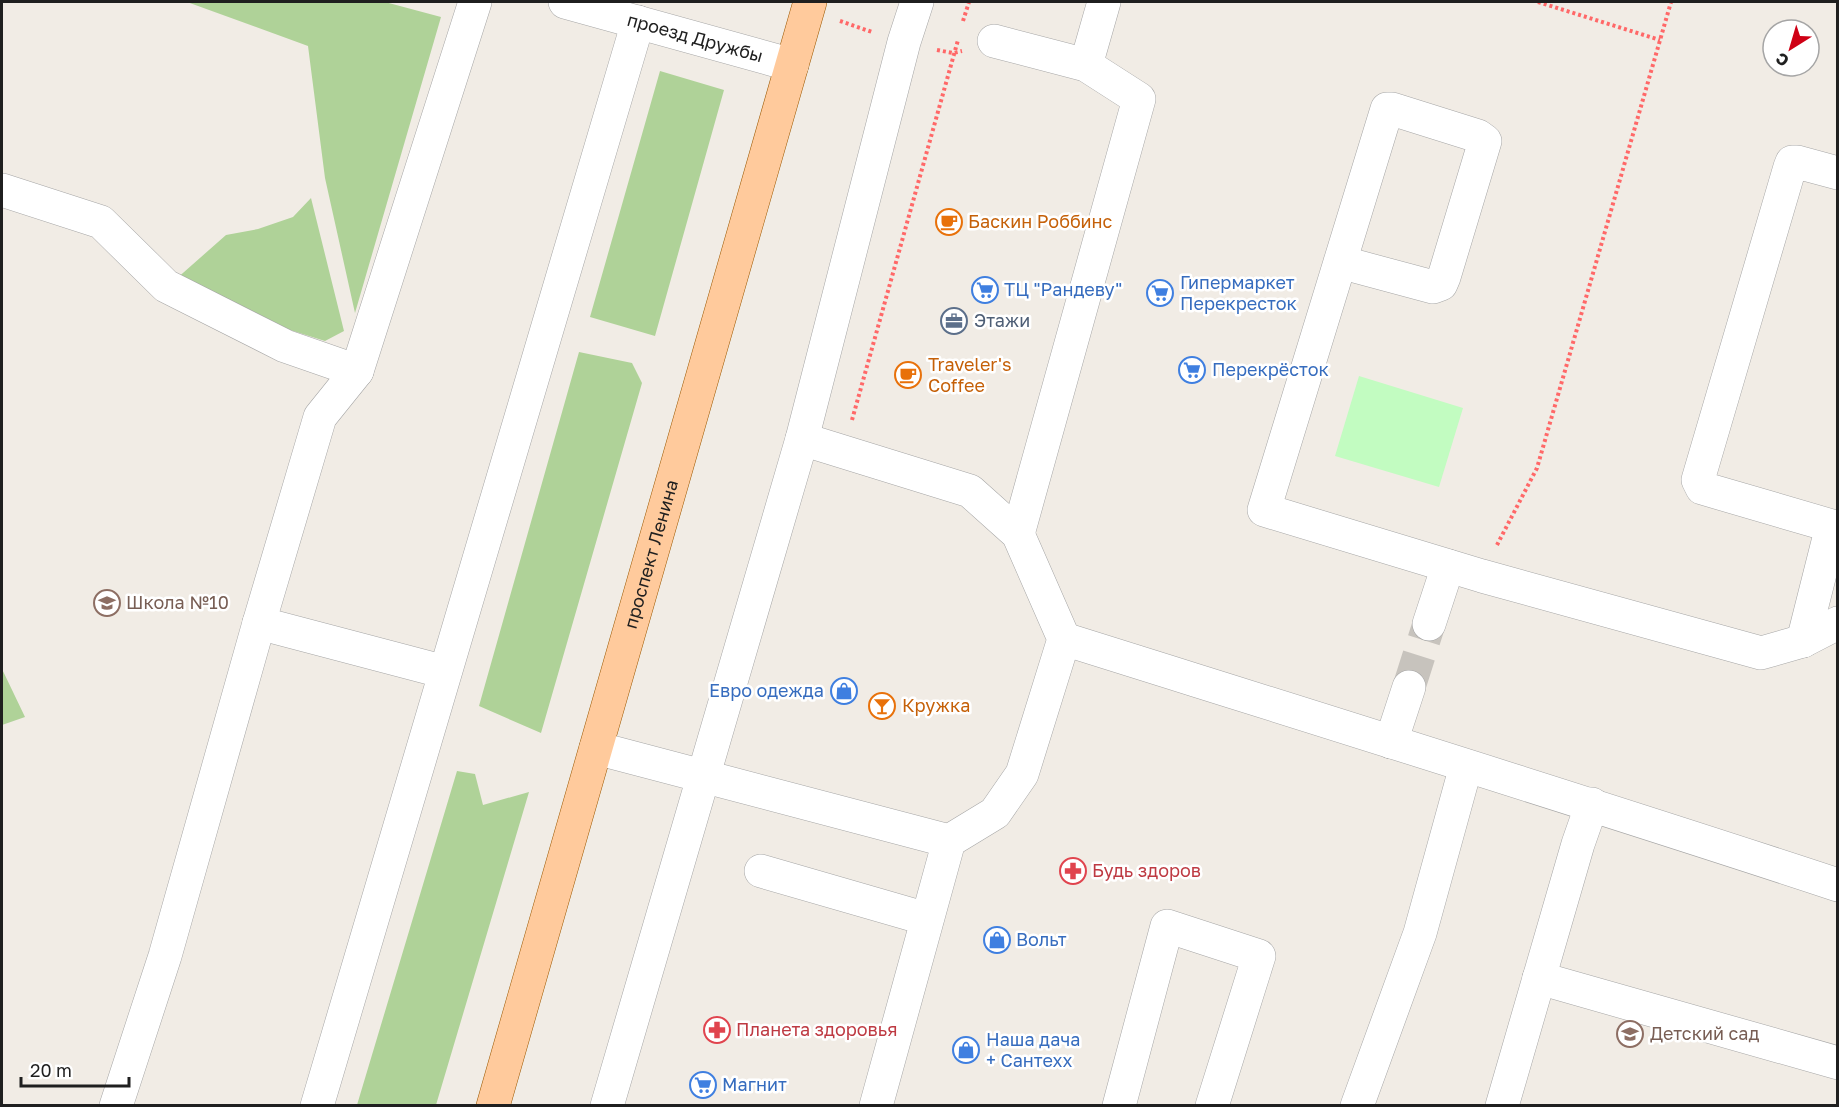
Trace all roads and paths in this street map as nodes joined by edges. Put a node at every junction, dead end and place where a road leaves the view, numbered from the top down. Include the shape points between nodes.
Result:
1 (475, 2) edge
2 (565, 2) edge
3 (810, 2) edge
4 (917, 2) edge
5 (969, 2) edge
6 (1104, 2) edge
7 (1538, 2) edge
8 (1671, 2) edge
9 (638, 22) junction
10 (963, 22) dead end
11 (960, 33) dead end
12 (994, 40) dead end
13 (1660, 40) junction
14 (792, 65) junction
15 (1086, 65) junction
16 (1838, 173) edge
17 (2, 190) edge
18 (1341, 262) junction
19 (357, 371) junction
20 (802, 439) junction
21 (843, 451) junction
22 (1018, 534) junction
23 (1448, 566) junction
24 (1482, 576) junction
25 (259, 622) junction
26 (1838, 623) edge
27 (1429, 624) tunnel mouth
28 (1064, 639) junction
29 (1803, 641) junction
30 (445, 672) junction
31 (1409, 687) tunnel mouth
32 (1391, 742) junction
33 (596, 748) junction
34 (1466, 766) junction
35 (702, 775) junction
36 (1592, 804) junction
37 (949, 840) junction
38 (761, 871) dead end
39 (1838, 885) edge
40 (927, 919) junction
41 (1539, 978) junction
42 (1838, 1064) edge
43 (116, 1106) edge
44 (316, 1106) edge
45 (493, 1106) edge
46 (607, 1106) edge
47 (876, 1106) edge
48 (1119, 1106) edge
49 (1212, 1106) edge
50 (1357, 1106) edge
51 (1502, 1106) edge

1 - 19 street
2 - 9 street, проезд Дружбы
3 - 14 main road, проспект Ленина
4 - 20 street
5 - 10 path
6 - 15 street
7 - 13 path
8 - 13 path
9 - 14 street, проезд Дружбы
9 - 30 street
11 - 21 path
12 - 15 street
13 - 24 path via 1537,468
14 - 33 main road, проспект Ленина
15 - 22 street via 1139,99
16 - 29 street via 1792,162 1698,480 1702,488 1832,526
17 - 19 street via 101,222 166,286 285,346
18 - 18 street via 1387,109 1485,141 1441,284 1433,287
18 - 23 street via 1264,510
19 - 25 street via 320,417
20 - 21 street
20 - 35 street
21 - 22 street via 970,491
22 - 28 street
23 - 24 street
23 - 27 street
24 - 29 street via 1761,653
25 - 30 street
25 - 43 street via 165,956
26 - 29 street
28 - 32 street
28 - 37 street via 1022,774 996,813
30 - 44 street
31 - 32 street
32 - 34 street
33 - 35 street
33 - 45 main road, проспект Ленина
34 - 36 street
34 - 50 street via 1420,933
35 - 37 street
35 - 46 street
36 - 39 street
36 - 41 street
37 - 40 street
38 - 40 street
40 - 47 street
41 - 42 street
41 - 51 street
48 - 49 street via 1167,926 1259,956

